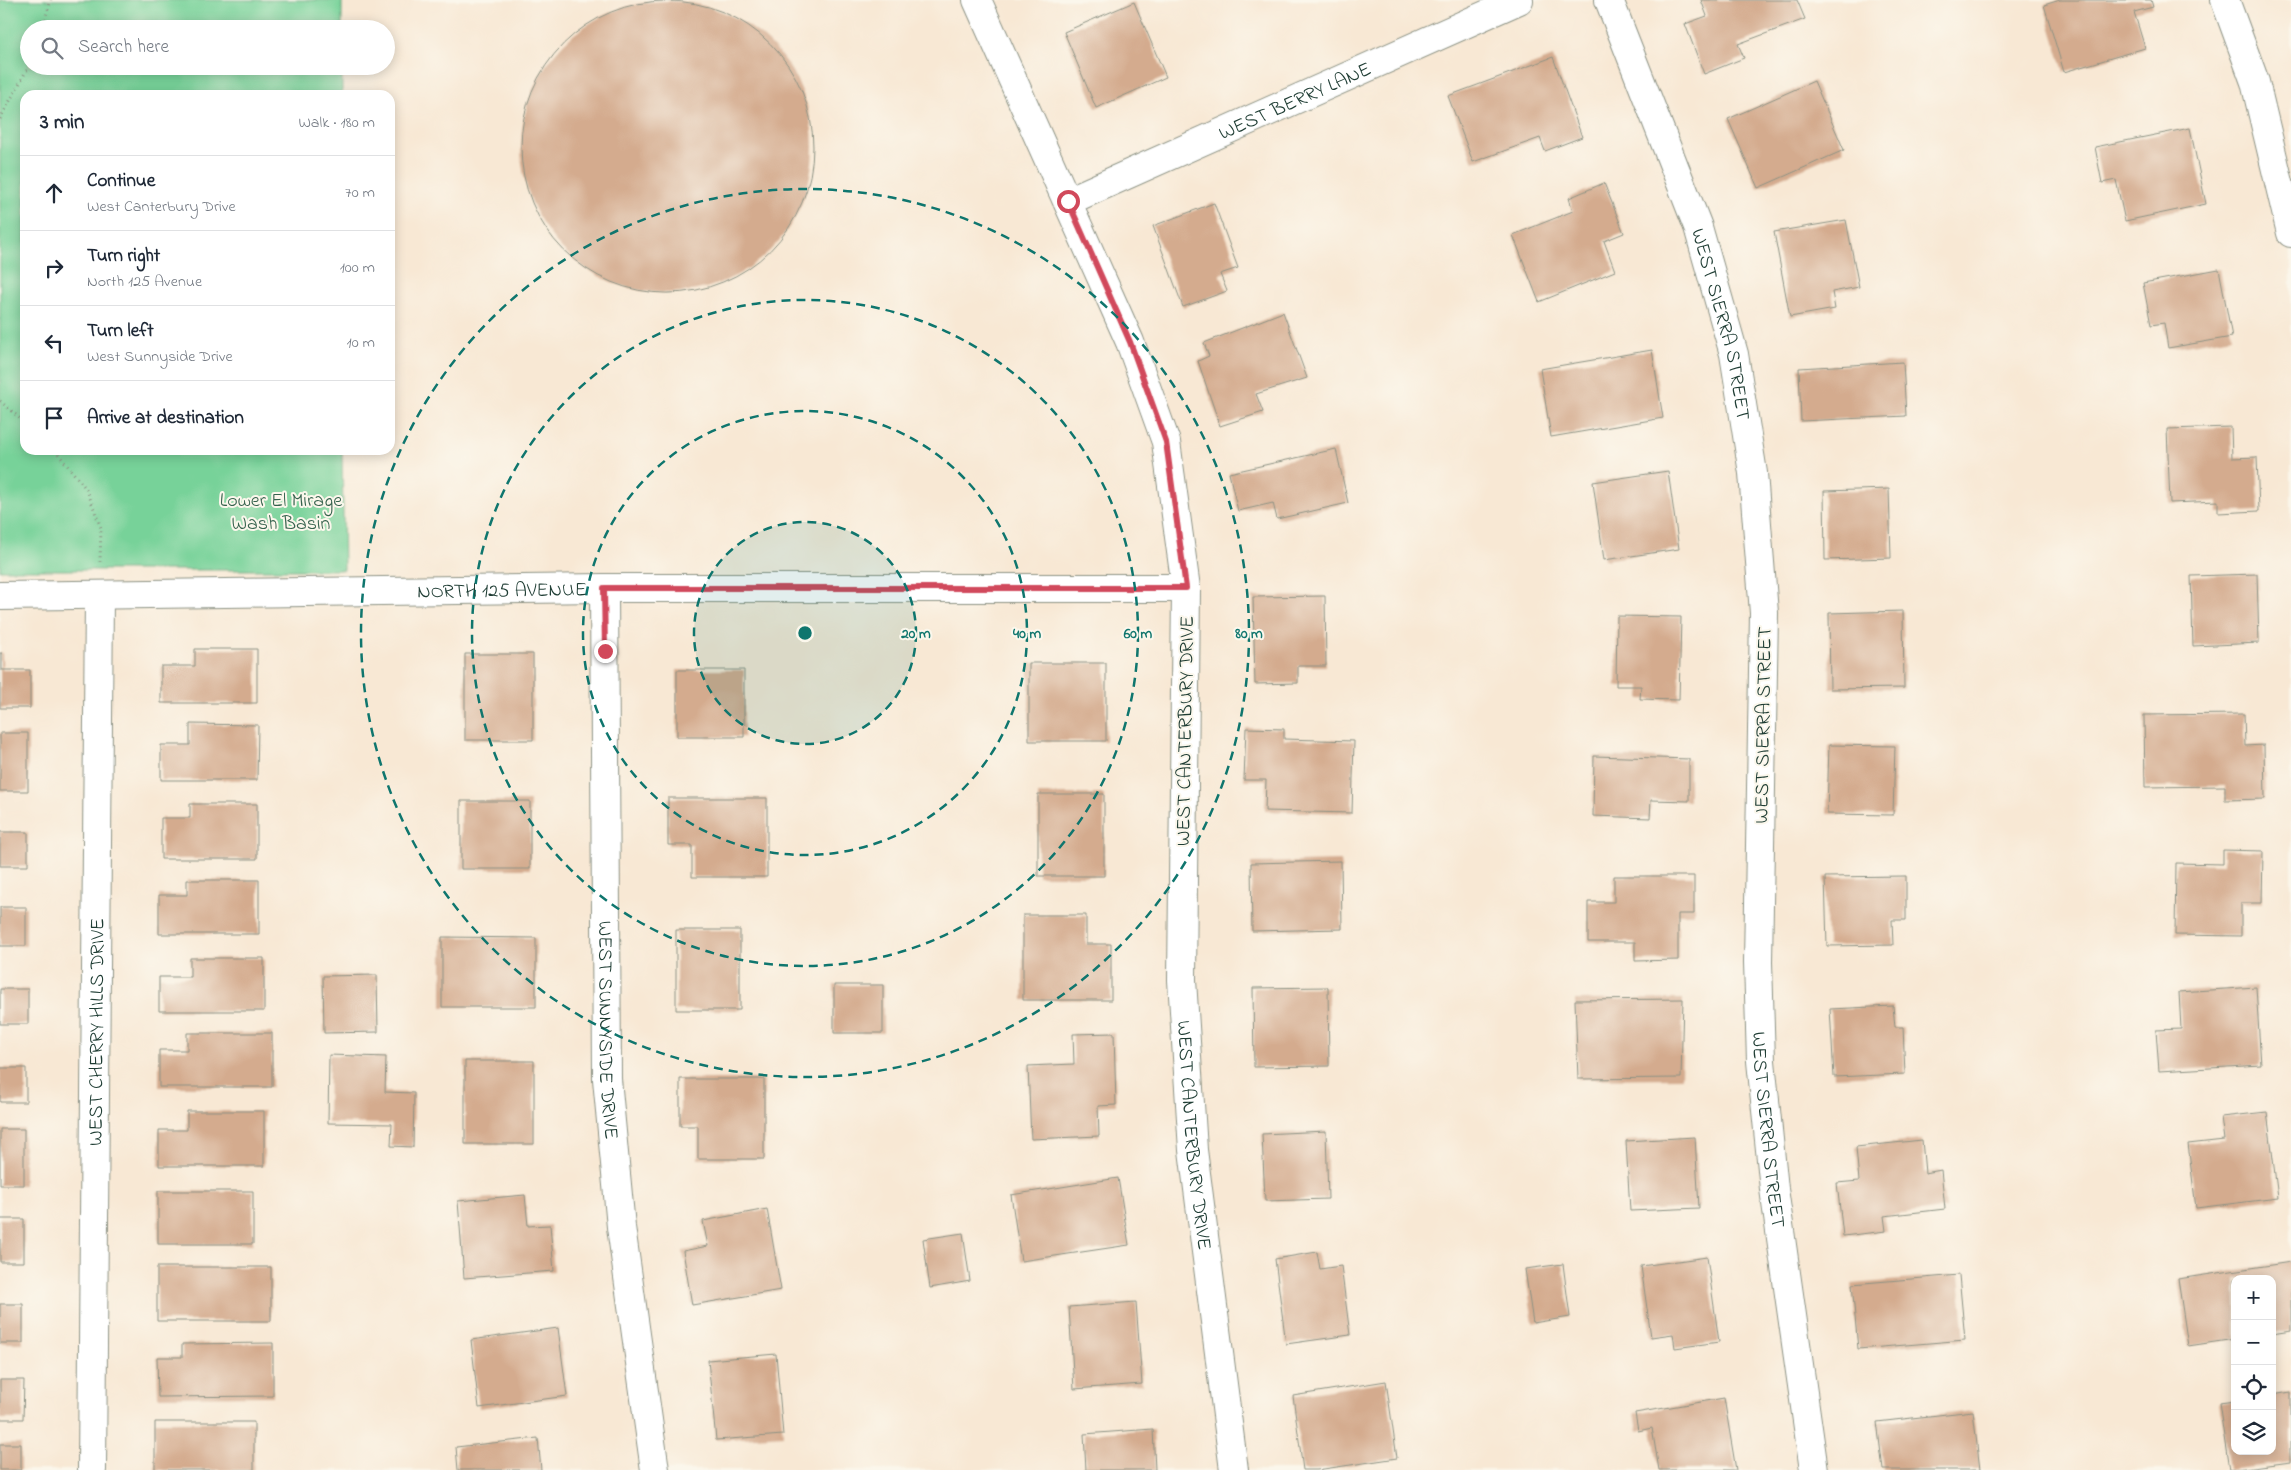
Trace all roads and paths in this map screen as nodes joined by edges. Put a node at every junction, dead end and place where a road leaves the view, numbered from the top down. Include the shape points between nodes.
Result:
1 (51, 0) edge
2 (977, 0) edge
3 (1519, 0) edge
4 (1609, 0) edge
5 (2225, 0) edge
6 (45, 20) edge
7 (24, 75) edge
8 (0, 119) edge
9 (1068, 201) junction
10 (2291, 233) edge
11 (0, 401) edge
12 (20, 419) edge
13 (60, 455) edge
14 (604, 588) junction
15 (1186, 588) junction
16 (99, 595) junction
17 (0, 596) edge
18 (92, 1470) edge
19 (655, 1470) edge
20 (1234, 1470) edge
21 (1814, 1470) edge

1 - 6 path
2 - 9 street, WEST CANTERBURY DRIVE
3 - 9 street, WEST BERRY LANE
4 - 21 street, WEST SIERRA STREET via 1698,227 1734,354 1753,473 1764,612 1758,962 1761,1061 1774,1188
5 - 10 street via 2255,82
7 - 8 path
9 - 15 street, WEST CANTERBURY DRIVE via 1130,342 1166,442
11 - 12 path
13 - 16 path via 87,490 102,528
14 - 15 street, NORTH 125 AVENUE
14 - 16 street, NORTH 125 AVENUE
14 - 19 street, WEST SUNNYSIDE DRIVE via 607,1079 621,1227
15 - 20 street, WEST CANTERBURY DRIVE via 1182,980 1194,1159
16 - 17 street, NORTH 125 AVENUE
16 - 18 street, WEST CHERRY HILLS DRIVE

